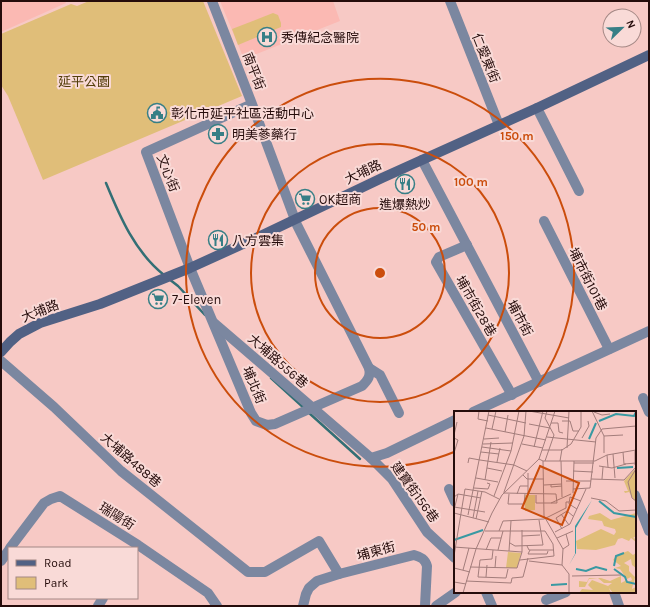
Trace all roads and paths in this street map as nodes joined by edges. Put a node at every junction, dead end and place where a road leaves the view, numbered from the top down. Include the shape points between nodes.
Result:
1 (212, 1) edge
2 (450, 1) edge
3 (649, 55) edge
4 (252, 104) junction
5 (537, 108) junction
6 (499, 125) junction
7 (422, 160) junction
8 (579, 191) dead end
9 (295, 219) junction
10 (544, 221) dead end
11 (467, 245) junction
12 (190, 268) junction
13 (212, 322) junction
14 (649, 331) edge
15 (609, 349) junction
16 (1, 352) edge
17 (1, 361) edge
18 (369, 368) junction
19 (539, 382) junction
20 (512, 395) junction
21 (643, 398) dead end
22 (312, 408) junction
23 (475, 411) edge
24 (649, 412) edge
25 (399, 413) dead end
26 (454, 420) edge
27 (371, 458) junction
28 (450, 489) dead end
29 (636, 497) edge
30 (454, 499) edge
31 (642, 511) edge
32 (649, 531) edge
33 (137, 546) edge
34 (11, 547) edge
35 (8, 552) edge
36 (454, 557) edge
37 (1, 561) edge
38 (339, 574) junction
39 (455, 593) edge
40 (486, 593) edge
41 (563, 593) edge
42 (614, 593) edge
43 (546, 599) edge
44 (217, 606) edge
45 (303, 606) edge
46 (425, 606) edge
47 (436, 606) edge
48 (492, 606) edge
49 (619, 606) edge

1 - 4 street, 南平街
2 - 6 street, 仁愛東街
3 - 5 main road, 大埔路
4 - 9 street, 南平街
4 - 12 street, 文心街 via 146,152
5 - 6 main road, 大埔路
5 - 8 street
6 - 7 main road, 大埔路
7 - 9 main road, 大埔路
7 - 11 street, 埔市街
9 - 12 main road, 大埔路
9 - 18 street
10 - 15 street, 埔市街101巷
11 - 19 street, 埔市街
11 - 20 street, 埔市街28巷 via 439,257 436,262
12 - 13 street, 大埔路556巷
12 - 16 main road, 大埔路 via 87,308 40,323 19,334
13 - 22 street, 大埔路556巷
13 - 22 street, 埔北街 via 256,420 267,425 275,424
14 - 15 street
15 - 19 street
17 - 38 street, 大埔路488巷 via 121,471 248,572 265,572 319,541
18 - 22 street, 埔北街 via 371,374 362,386
18 - 25 street via 380,375
19 - 20 street
20 - 23 street
21 - 24 street
22 - 27 street, 大埔路556巷
26 - 27 street via 387,453
27 - 36 street, 建寶街156巷 via 392,479 427,532
28 - 30 street
29 - 31 street
31 - 32 street
33 - 34 street, 瑞陽街 via 60,496 44,503
33 - 44 street, 瑞陽街 via 208,593
35 - 37 street, 瑞陽街
38 - 45 street, 埔東街 via 317,581 309,588
38 - 46 street, 埔東街 via 406,556 421,557 427,566
39 - 47 street
40 - 48 street
41 - 43 street
42 - 49 street

